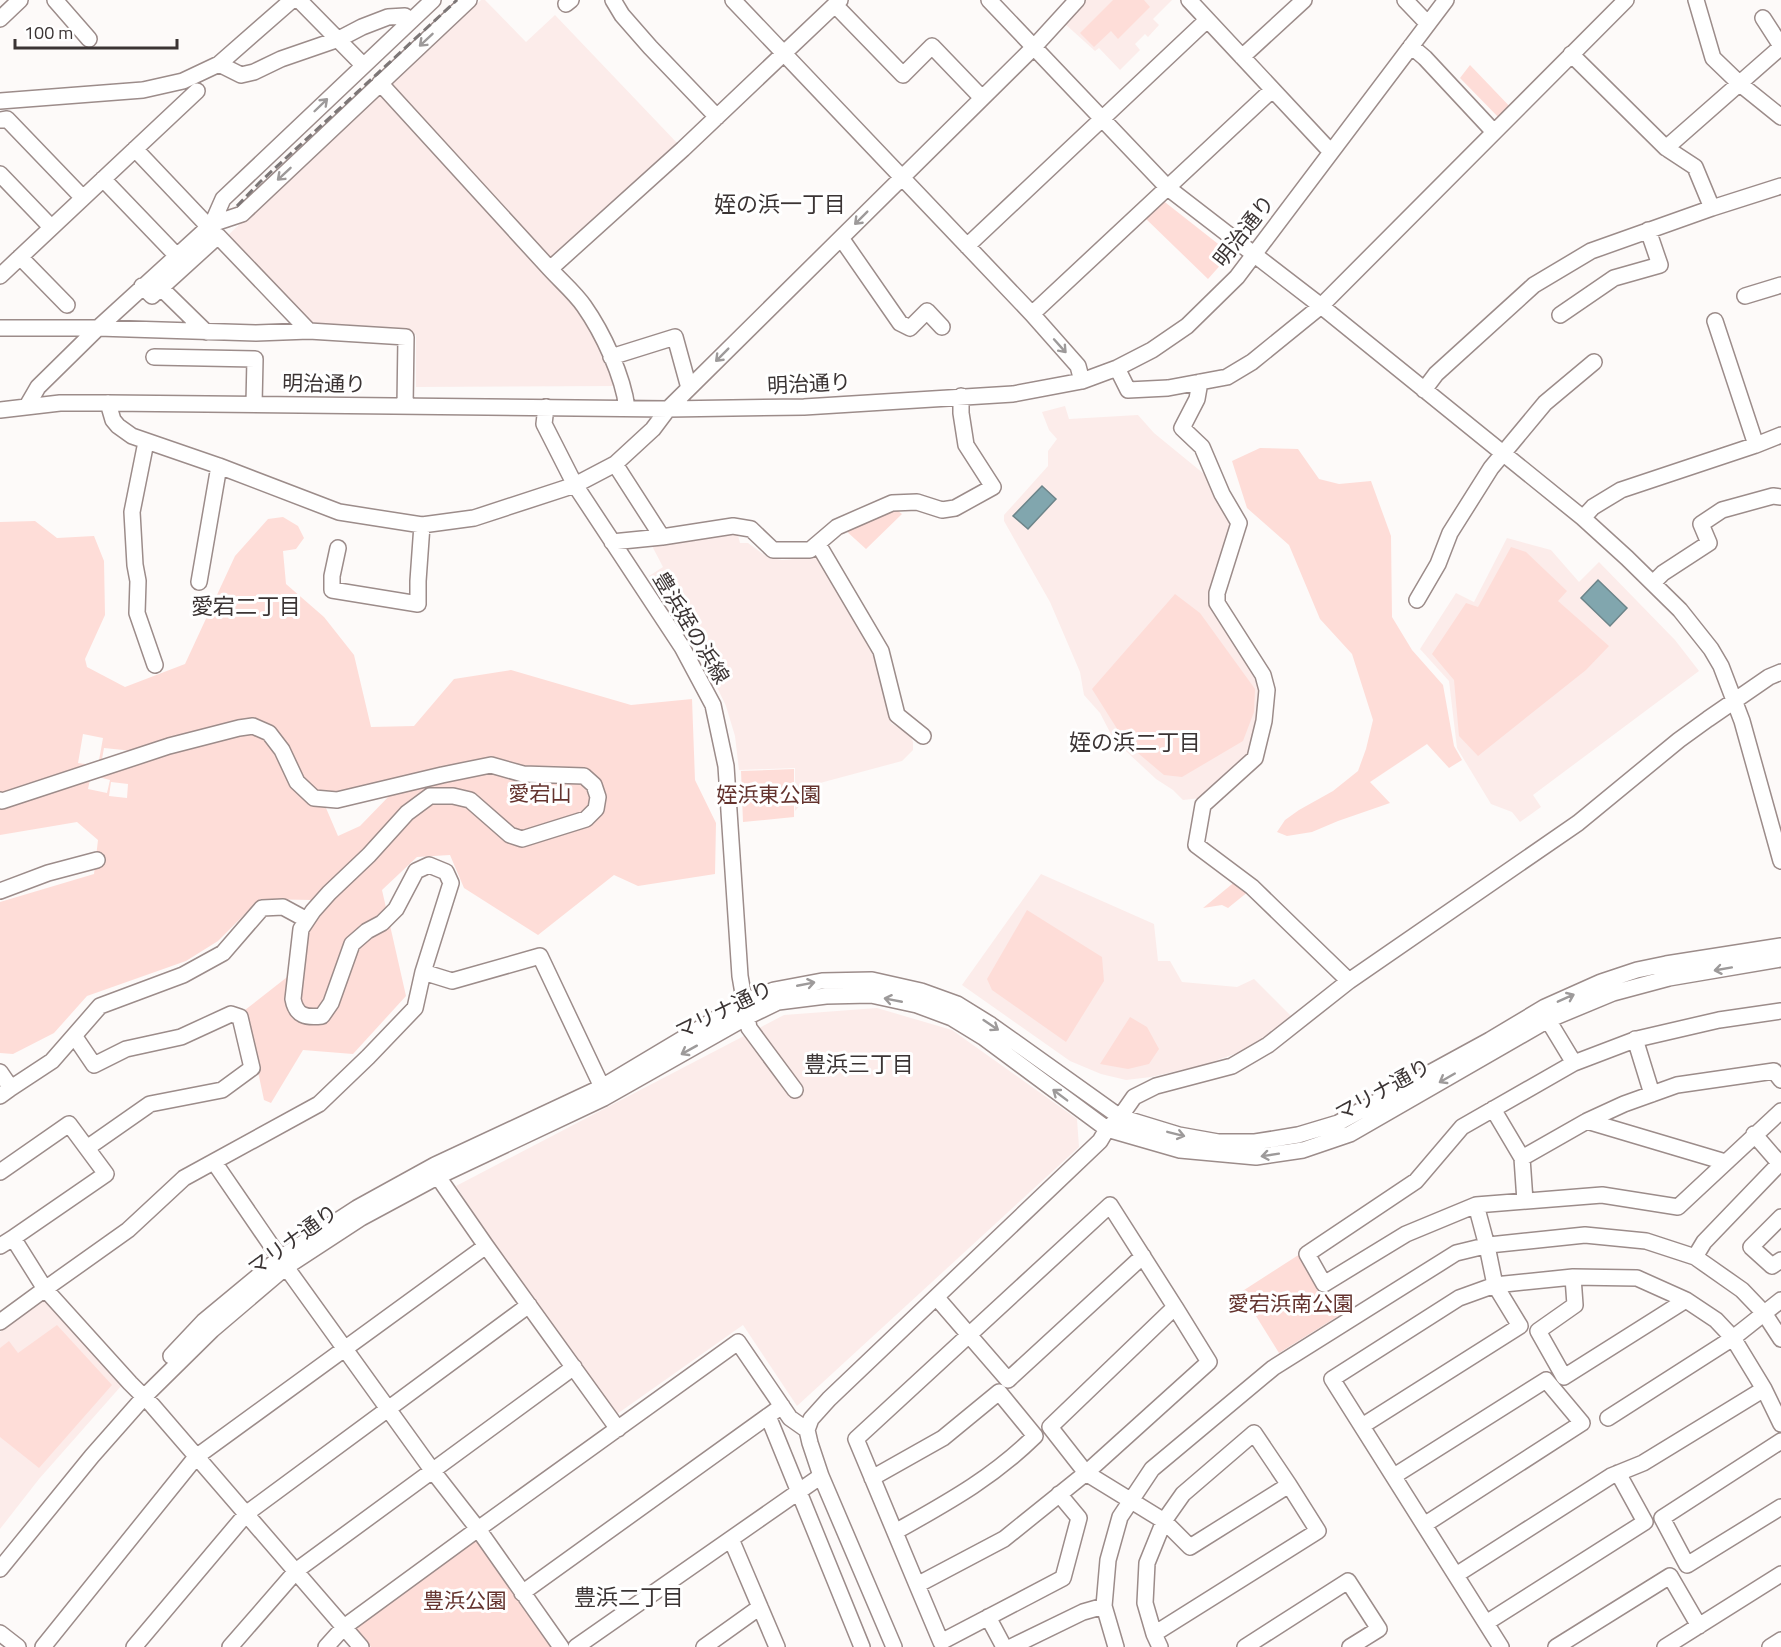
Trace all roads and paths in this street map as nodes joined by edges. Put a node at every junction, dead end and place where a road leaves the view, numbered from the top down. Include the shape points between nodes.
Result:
1 (20, 0) edge
2 (55, 0) edge
3 (292, 0) edge
4 (299, 0) edge
5 (433, 0) edge
6 (469, 0) edge
7 (613, 0) edge
8 (733, 0) edge
9 (989, 0) edge
10 (1077, 0) edge
11 (1189, 0) edge
12 (1304, 0) edge
13 (1405, 0) edge
14 (1446, 0) edge
15 (1626, 0) edge
16 (1696, 0) edge
17 (838, 3) edge
18 (1762, 18) dead end
19 (0, 19) edge
20 (1207, 20) junction
21 (411, 21) junction
22 (1428, 24) junction
23 (89, 39) dead end
24 (339, 39) junction
25 (1411, 46) junction
26 (1781, 46) edge
27 (1034, 47) junction
28 (784, 54) junction
29 (1571, 54) junction
30 (1242, 57) junction
31 (219, 64) junction
32 (363, 65) junction
33 (380, 83) junction
34 (1740, 84) junction
35 (1272, 90) junction
36 (196, 91) dead end
37 (982, 98) junction
38 (0, 101) edge
39 (717, 117) junction
40 (1781, 117) edge
41 (1102, 118) junction
42 (0, 120) edge
43 (1494, 132) junction
44 (1666, 148) junction
45 (135, 149) junction
46 (1331, 152) junction
47 (0, 174) edge
48 (903, 177) junction
49 (103, 179) junction
50 (1781, 186) edge
51 (1168, 188) junction
52 (83, 198) junction
53 (1712, 208) junction
54 (210, 225) junction
55 (51, 227) junction
56 (1648, 230) junction
57 (841, 238) junction
58 (967, 246) junction
59 (176, 255) junction
60 (1254, 255) junction
61 (20, 257) junction
62 (549, 269) junction
63 (0, 276) edge
64 (1781, 285) edge
65 (142, 286) junction
66 (161, 288) junction
67 (1745, 296) dead end
68 (67, 305) dead end
69 (1321, 306) junction
70 (1032, 314) junction
71 (1560, 315) dead end
72 (1715, 321) dead end
73 (942, 327) dead end
74 (0, 328) edge
75 (98, 328) junction
76 (206, 332) junction
77 (309, 332) junction
78 (154, 357) dead end
79 (610, 357) junction
80 (1594, 362) dead end
81 (1116, 368) junction
82 (1082, 381) junction
83 (1200, 382) junction
84 (689, 388) junction
85 (1424, 390) junction
86 (961, 396) junction
87 (108, 403) junction
88 (254, 404) junction
89 (27, 406) junction
90 (405, 406) junction
91 (546, 407) junction
92 (627, 408) junction
93 (668, 409) junction
94 (0, 410) edge
95 (1781, 435) edge
96 (146, 442) junction
97 (1756, 445) junction
98 (1503, 453) junction
99 (615, 464) junction
100 (219, 466) junction
101 (575, 484) junction
102 (1780, 501) edge
103 (1583, 518) junction
104 (422, 525) junction
105 (662, 537) junction
106 (612, 542) junction
107 (818, 544) junction
108 (338, 548) dead end
109 (199, 582) dead end
110 (1653, 583) junction
111 (1417, 600) dead end
112 (155, 665) dead end
113 (1781, 672) edge
114 (1734, 700) junction
115 (923, 736) dead end
116 (0, 800) edge
117 (1780, 857) edge
118 (97, 860) dead end
119 (0, 891) edge
120 (307, 920) junction
121 (1781, 946) edge
122 (1781, 959) edge
123 (423, 972) junction
124 (1349, 981) junction
125 (745, 1010) junction
126 (1781, 1011) edge
127 (1546, 1014) junction
128 (75, 1037) junction
129 (1635, 1039) junction
130 (1574, 1064) junction
131 (0, 1072) edge
132 (1781, 1080) edge
133 (602, 1087) junction
134 (795, 1090) dead end
135 (6, 1092) edge
136 (1653, 1094) junction
137 (1493, 1109) junction
138 (1781, 1111) edge
139 (1120, 1117) junction
140 (1587, 1121) junction
141 (1115, 1132) junction
142 (1754, 1134) junction
143 (87, 1148) junction
144 (1522, 1158) junction
145 (214, 1162) junction
146 (1725, 1162) junction
147 (1780, 1163) edge
148 (437, 1170) junction
149 (0, 1172) edge
150 (1525, 1201) junction
151 (1476, 1206) junction
152 (1781, 1217) edge
153 (6, 1242) edge
154 (486, 1246) junction
155 (1487, 1246) junction
156 (1143, 1256) junction
157 (1695, 1257) junction
158 (283, 1263) junction
159 (1778, 1267) edge
160 (1573, 1277) junction
161 (1495, 1285) junction
162 (45, 1289) junction
163 (1686, 1300) junction
164 (1781, 1300) edge
165 (939, 1301) junction
166 (529, 1305) junction
167 (1175, 1307) junction
168 (1764, 1313) junction
169 (0, 1323) edge
170 (969, 1335) junction
171 (1733, 1338) junction
172 (1781, 1339) edge
173 (346, 1348) junction
174 (574, 1367) junction
175 (1764, 1389) junction
176 (142, 1393) junction
177 (782, 1406) junction
178 (389, 1409) junction
179 (768, 1416) junction
180 (1608, 1419) dead end
181 (1781, 1424) edge
182 (1362, 1426) junction
183 (618, 1429) junction
184 (807, 1430) junction
185 (1781, 1441) edge
186 (196, 1457) junction
187 (432, 1470) junction
188 (1086, 1473) junction
189 (1618, 1473) junction
190 (821, 1476) junction
191 (1394, 1476) junction
192 (872, 1478) junction
193 (1288, 1485) junction
194 (798, 1491) junction
195 (1059, 1494) junction
196 (1130, 1499) junction
197 (1781, 1507) edge
198 (248, 1513) junction
199 (1164, 1521) junction
200 (1424, 1525) junction
201 (478, 1529) junction
202 (895, 1532) junction
203 (731, 1539) junction
204 (0, 1554) edge
205 (0, 1569) edge
206 (297, 1570) junction
207 (1781, 1574) edge
208 (1456, 1575) junction
209 (917, 1585) junction
210 (522, 1593) junction
211 (760, 1606) junction
212 (1104, 1606) junction
213 (988, 1617) junction
214 (1486, 1623) junction
215 (1699, 1626) junction
216 (344, 1627) junction
217 (0, 1633) edge
218 (1157, 1640) edge
219 (1781, 1640) edge
220 (18, 1647) edge
221 (43, 1647) edge
222 (134, 1647) edge
223 (230, 1647) edge
224 (326, 1647) edge
225 (361, 1647) edge
226 (561, 1647) edge
227 (576, 1647) edge
228 (704, 1647) edge
229 (777, 1647) edge
230 (862, 1647) edge
231 (894, 1647) edge
232 (901, 1647) edge
233 (1004, 1647) edge
234 (1011, 1647) edge
235 (1116, 1647) edge
236 (1245, 1647) edge
237 (1350, 1647) edge
238 (1501, 1647) edge
239 (1557, 1647) edge
240 (1665, 1647) edge
241 (1770, 1647) edge

1 - 19 street
2 - 23 street
3 - 31 street
4 - 24 street
5 - 21 street
6 -> 33 street
7 - 39 street via 650,47
8 - 28 street
9 - 27 street
10 - 27 street
11 - 20 street
12 - 30 street
13 - 22 street
14 - 22 street, 明治通り
15 - 29 street
16 - 34 street via 1713,58
17 - 28 street
17 - 37 street via 903,75 932,46
18 - 26 street
20 - 30 street
20 - 41 street
21 - 24 street via 405,16 388,17
21 - 32 street
22 - 25 street, 明治通り
24 - 31 street via 241,75
24 - 32 street
25 - 43 street
25 - 46 street, 明治通り
26 - 34 street
27 - 37 street
27 - 41 street
28 - 39 street
28 - 48 street
29 - 43 street
29 - 44 street
30 - 35 street
31 - 38 street via 183,81 142,90
54 -> 32 street via 223,198
33 -> 54 street via 242,214
33 - 62 street
34 - 40 street
34 - 44 street
35 - 46 street
35 - 51 street
36 - 45 street
37 - 48 street
39 - 62 street
41 - 51 street
41 - 58 street
42 - 52 street via 7,119
43 - 69 street
44 - 53 street via 1695,167
45 - 49 street
45 - 54 street
46 - 60 street, 明治通り
47 - 55 street
48 -> 57 street
48 - 58 street
49 - 52 street
49 - 59 street
50 - 53 street
51 - 60 street
51 - 70 street
52 - 55 street
53 - 56 street
54 - 59 street
55 - 61 street
56 - 71 street via 1660,266 1614,278
56 - 85 street via 1591,251 1534,285 1436,374
57 - 73 street via 900,323 910,328 927,311
57 -> 84 street
58 - 70 street
59 - 65 street
60 - 69 street
60 - 81 street, 明治通り via 1238,277 1187,326
61 - 63 street
61 - 68 street
62 - 79 street via 584,305
64 - 67 street
65 - 66 street via 152,296
65 - 75 street
66 - 76 street
66 - 77 street via 218,236
69 - 83 street via 1252,362 1227,377
69 - 85 street
70 -> 82 street via 1078,366
72 - 97 street
74 - 75 street
75 - 76 street
75 - 89 street via 38,387
76 - 77 street
77 - 90 street via 406,337
78 - 88 street via 255,359
79 - 84 street via 675,337
79 - 92 street via 625,392
80 - 98 street via 1545,403
81 - 82 street, 明治通り
81 - 83 street via 1128,390
82 - 86 street, 明治通り via 1013,394
83 - 124 street via 1197,399 1182,428 1202,447 1239,523 1217,603 1263,675 1267,690 1255,758 1203,805 1196,845 1252,887
84 - 93 street
85 - 98 street
86 - 93 street, 明治通り via 804,407
86 - 107 street via 966,445 993,487 955,508 942,510 917,502 892,503 837,527
87 - 88 street, 明治通り
87 - 89 street, 明治通り
87 - 96 street via 118,426
88 - 90 street, 明治通り
89 - 94 street, 明治通り
90 - 91 street, 明治通り
91 - 92 street, 明治通り
91 - 101 street, 豊浜姪の浜線 via 544,424
92 - 93 street, 明治通り
93 - 99 street via 653,429
95 - 97 street
96 - 100 street
96 - 112 street via 132,512 137,613
97 - 103 street via 1621,490
98 - 103 street
98 - 111 street via 1450,533
99 - 101 street
99 - 105 street
100 - 104 street via 339,512
100 - 109 street
101 - 104 street via 474,518
101 - 106 street, 豊浜姪の浜線
102 - 110 street via 1722,510 1701,524 1709,543
103 - 110 street
104 - 108 street via 418,604 332,590
105 - 106 street
105 - 107 street via 733,526 751,529 773,550 810,550
106 - 125 street, 豊浜姪の浜線 via 695,668 716,717 726,766
107 - 115 street via 881,651 897,715
110 - 114 street via 1711,649
113 - 114 street
114 - 117 street
114 - 124 street via 1678,740 1578,823
116 - 120 street via 131,758 254,726 269,734 282,750 297,782 314,798 337,800 491,765 523,774 584,776 594,785 596,809 586,819 522,839 510,835 470,800 430,796 407,813
118 - 119 street
120 - 123 street via 301,930 293,999 299,1014 310,1018 322,1016 331,1003 352,944 396,909 416,871 429,865 439,868 451,883
120 - 128 street via 283,907 262,908 223,953 183,975 100,1006
127 -> 121 street, マリナ通り via 1601,982 1637,970
122 -> 127 street, マリナ通り via 1669,978
123 - 133 street via 452,981 540,956
123 - 145 street via 415,1008 319,1104
124 - 139 street via 1268,1046 1232,1065 1156,1086 1134,1097
125 - 133 street, マリナ通り
125 - 134 street, 豊浜姪の浜線 via 749,1028
125 -> 139 street, マリナ通り via 774,990 822,981 872,980 921,991 957,1004 991,1025
141 -> 125 street, マリナ通り via 983,1037 952,1018 918,1005 872,995 826,996
125 -> 148 street, マリナ通り via 604,1098
126 - 129 street
127 - 130 street
139 -> 127 street, マリナ通り via 1218,1142 1256,1142 1299,1135 1338,1123
127 -> 141 street, マリナ通り via 1350,1134 1302,1150 1256,1157 1218,1155 1180,1150
128 - 135 street via 52,1061
128 - 143 street via 94,1065 126,1050 181,1037 231,1014 240,1017 252,1068 222,1090 150,1104
129 - 130 street
129 - 136 street
130 - 137 street
131 - 135 street
132 - 136 street via 1774,1071 1677,1085
133 - 148 street, マリナ通り
136 - 140 street
137 - 144 street
137 - 151 street via 1462,1127 1416,1180 1307,1254 1324,1284 1406,1234
138 - 142 street
139 - 141 street
140 - 144 street
140 - 146 street
141 - 165 street
142 - 146 street
142 - 147 street
143 - 149 street via 69,1124
143 - 153 street via 106,1174
144 - 150 street
145 - 158 street
145 - 162 street via 184,1178 128,1230
146 - 150 street via 1678,1207 1602,1195
147 - 157 street via 1704,1242
148 - 154 street
148 - 158 street, マリナ通り
150 - 151 street
151 - 155 street
152 - 159 street via 1751,1246
153 - 162 street
154 - 166 street
154 - 173 street
155 - 157 street via 1585,1235 1646,1240
155 - 161 street
155 - 196 street via 1456,1253 1273,1368 1152,1469
156 - 167 street
156 - 170 street via 1008,1380
156 - 170 street via 1110,1205
157 - 168 street via 1742,1290
158 - 173 street
158 - 176 street, マリナ通り via 204,1321
160 - 161 street
160 - 163 street via 1637,1278
160 - 163 street via 1575,1305 1538,1331 1564,1377
161 - 182 street via 1520,1326
161 - 182 street via 1459,1298 1332,1378
162 - 169 street
162 - 176 street
163 - 171 street via 1716,1320
164 - 168 street
165 - 170 street
165 - 184 street via 829,1399 811,1419
165 - 232 street via 843,1393 818,1421 815,1430 827,1469
166 - 174 street
166 - 178 street
167 - 188 street via 1209,1362
167 - 188 street via 1050,1427
168 - 171 street
168 - 172 street
170 - 192 street via 856,1439
171 - 175 street
171 - 180 street
173 - 178 street
173 - 186 street
174 - 183 street
174 - 187 street
175 - 181 street
175 - 189 street via 1643,1463
176 - 186 street
176 - 204 street, マリナ通り via 85,1447
176 - 205 street, マリナ通り
177 - 179 street
177 - 183 street via 738,1342
177 - 184 street via 790,1418
178 - 187 street
178 - 198 street
179 - 194 street
179 - 210 street
182 - 191 street
183 - 201 street
184 - 190 street
185 - 197 street via 1662,1518 1687,1565
186 - 198 street
186 - 221 street
187 - 201 street
187 - 206 street
188 - 195 street
188 - 196 street
189 - 208 street
189 - 214 street via 1645,1522
190 - 194 street
190 - 231 street
191 - 200 street
191 - 200 street via 1546,1380 1582,1424
192 - 202 street
192 - 202 street via 944,1438 999,1392 1035,1436 1009,1461 960,1496
193 - 199 street via 1190,1547
193 - 199 street via 1254,1433 1183,1494
193 - 218 street via 1318,1532
194 - 203 street
194 - 230 street
195 - 209 street via 1004,1539
195 - 213 street via 1079,1518 1063,1578
196 - 199 street
196 - 212 street via 1120,1517 1108,1560
198 - 206 street
198 - 222 street
199 - 218 street via 1147,1563 1145,1603
200 - 208 street
201 - 210 street
201 - 216 street
202 - 209 street
203 - 211 street
203 - 227 street
206 - 216 street
206 - 223 street
207 - 215 street
208 - 214 street
209 - 213 street via 941,1642
210 - 226 street
211 - 228 street
211 - 229 street
212 - 234 street
212 - 235 street
213 - 233 street
214 - 238 street
215 - 239 street via 1670,1576
215 - 240 street
216 - 224 street
216 - 225 street
217 - 220 street
219 - 241 street
236 - 237 street via 1348,1581 1379,1629

